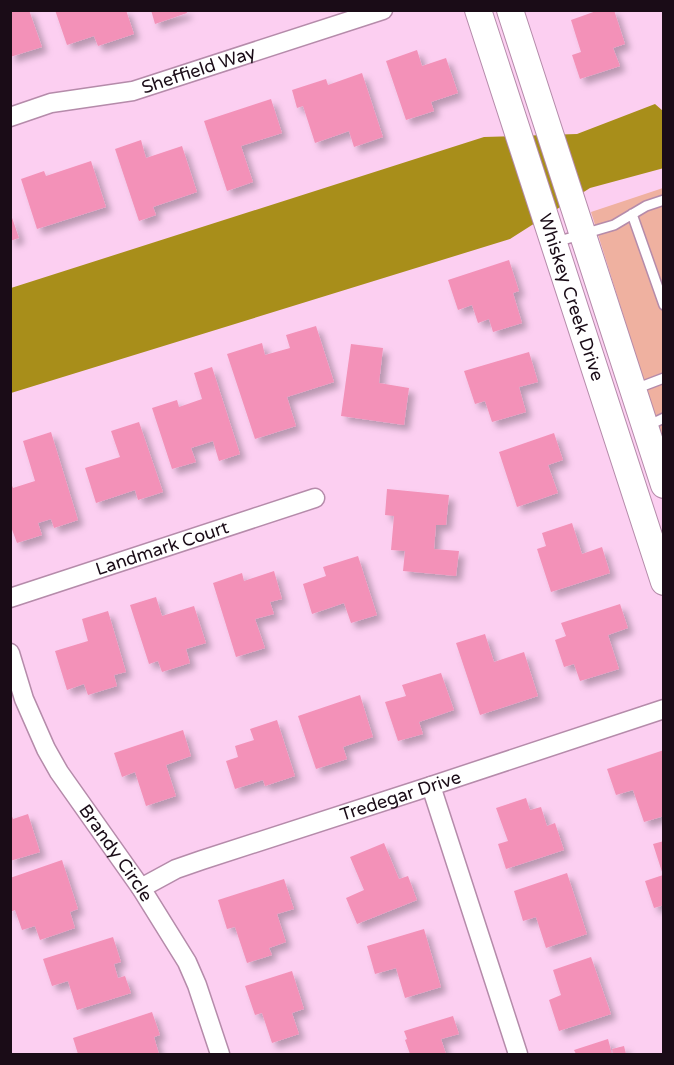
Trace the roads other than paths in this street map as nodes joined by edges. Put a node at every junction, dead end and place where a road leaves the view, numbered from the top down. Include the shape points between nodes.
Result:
1 (383, 10) edge
2 (478, 10) edge
3 (510, 10) edge
4 (10, 117) edge
5 (663, 200) edge
6 (632, 214) junction
7 (580, 225) junction
8 (551, 235) junction
9 (663, 305) edge
10 (663, 378) edge
11 (633, 390) junction
12 (654, 423) edge
13 (663, 485) edge
14 (315, 498) dead end
15 (663, 582) edge
16 (10, 597) edge
17 (10, 653) edge
18 (663, 709) edge
19 (431, 786) junction
20 (141, 888) junction
21 (220, 1054) edge
22 (518, 1054) edge

1 - 4 street, Sheffield Way via 134,91 51,103
2 - 8 street, Whiskey Creek Drive
3 - 7 street, Whiskey Creek Drive
5 - 6 lane
6 - 7 lane via 614,225
6 - 9 lane
7 - 8 lane
7 - 11 street, Whiskey Creek Drive
8 - 15 street, Whiskey Creek Drive
10 - 11 lane
11 - 12 street, Whiskey Creek Drive
12 - 13 street, Whiskey Creek Drive
14 - 16 street, Landmark Court
17 - 20 street, Brandy Circle via 24,699 46,749
18 - 19 street, Tredegar Drive
19 - 20 street, Tredegar Drive via 176,869
19 - 22 street
20 - 21 street, Brandy Circle via 198,985

